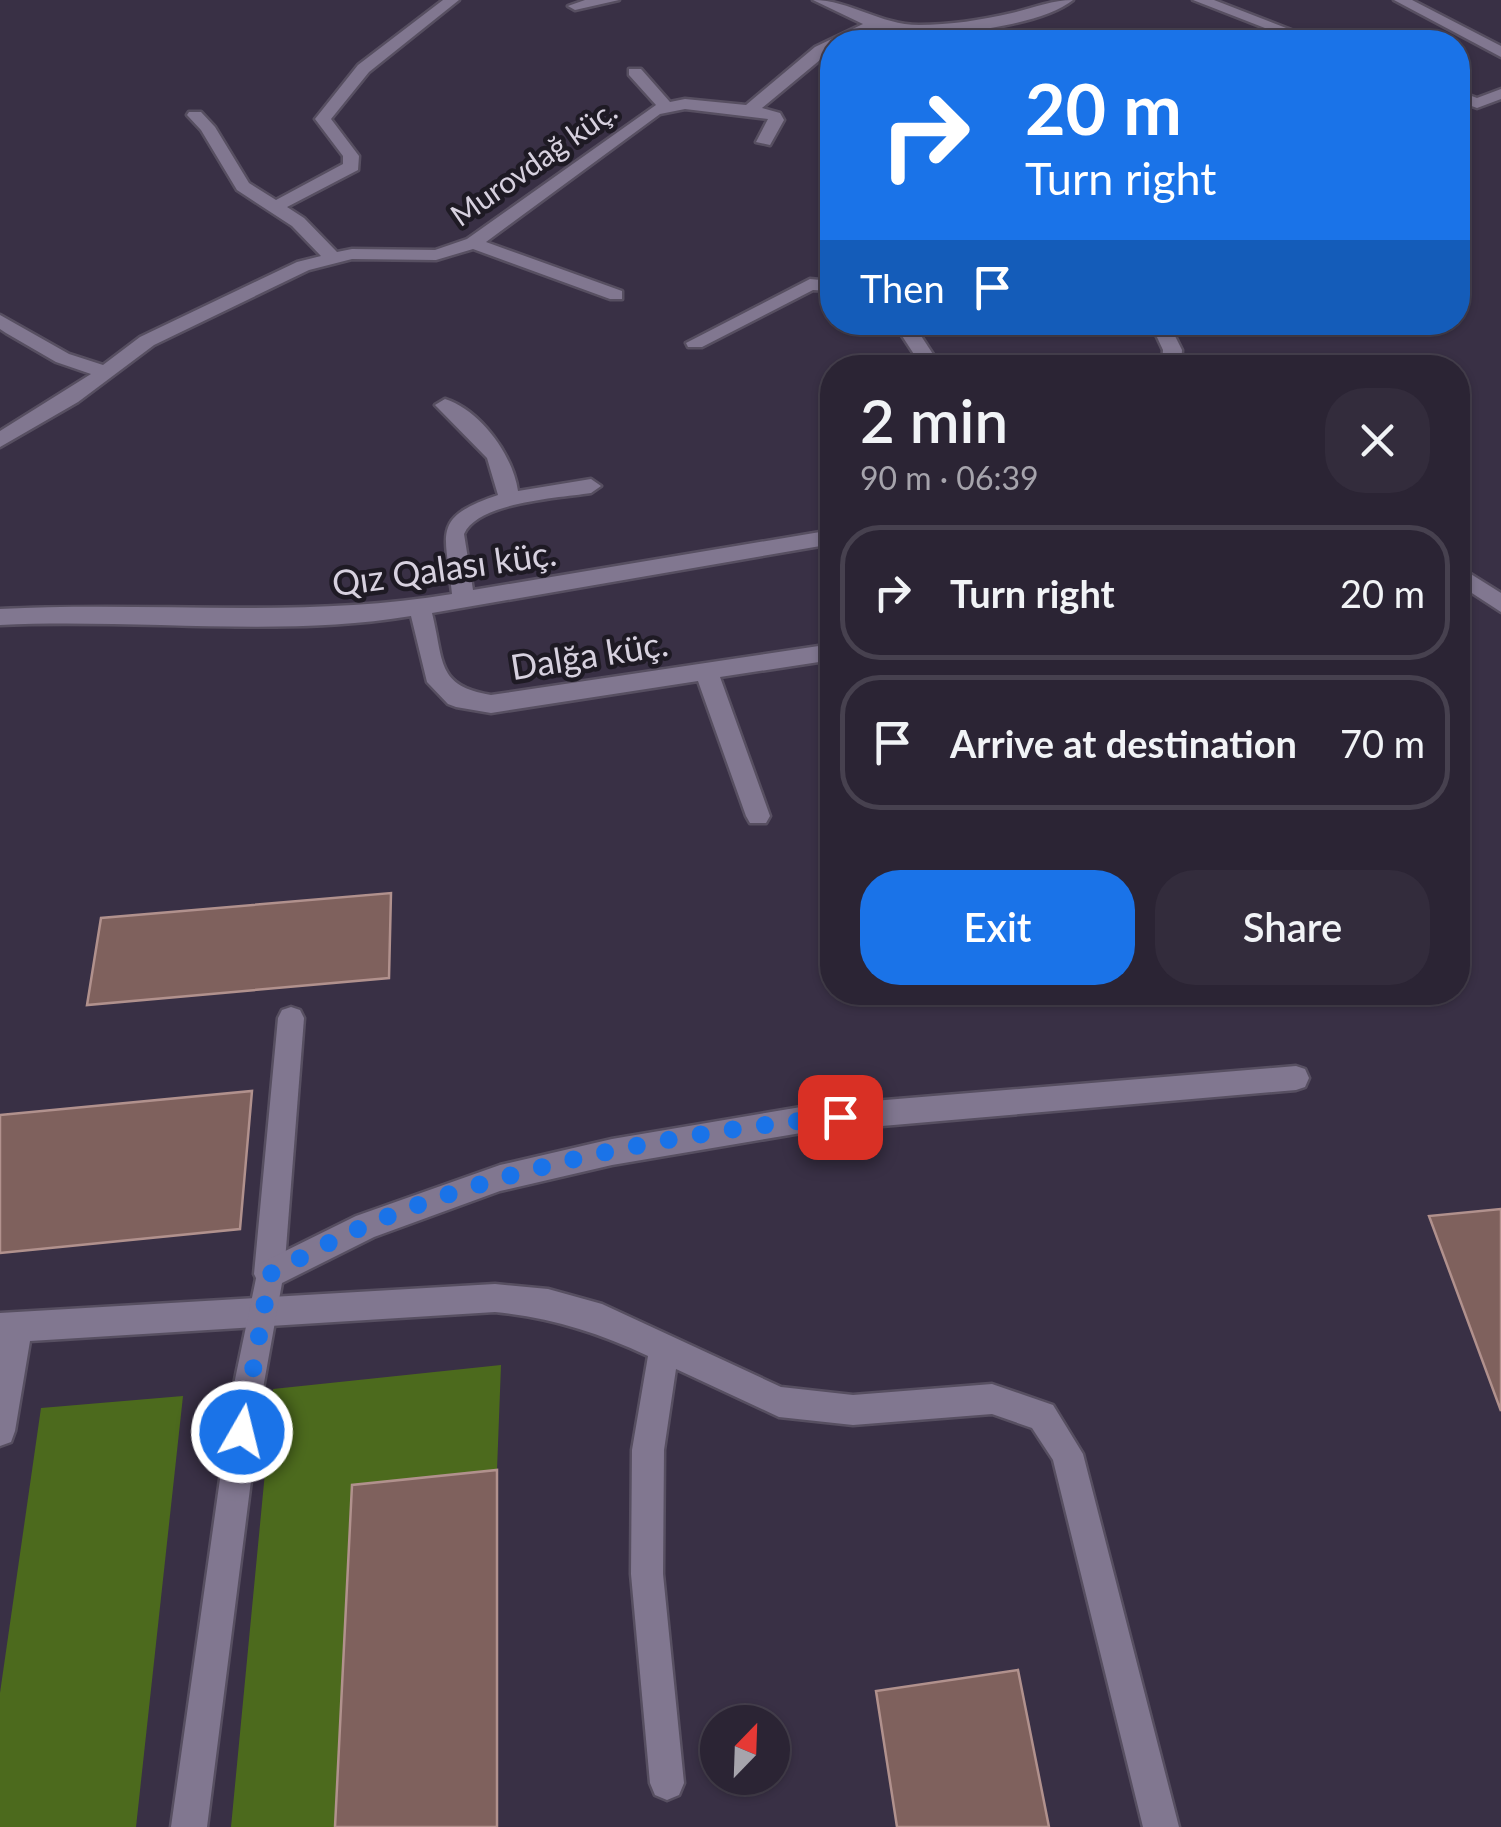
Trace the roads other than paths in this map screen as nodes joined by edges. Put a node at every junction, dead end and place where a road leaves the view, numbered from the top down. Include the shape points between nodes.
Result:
1 (452, 0) edge
2 (612, 0) edge
3 (820, 0) edge
4 (1066, 0) edge
5 (1200, 0) edge
6 (1401, 0) edge
7 (574, 6) dead end
8 (876, 23) junction
9 (861, 30) edge
10 (1281, 30) edge
11 (1459, 30) edge
12 (1470, 36) edge
13 (820, 50) edge
14 (1501, 52) edge
15 (635, 72) dead end
16 (1501, 94) edge
17 (1470, 100) edge
18 (1477, 103) junction
19 (665, 106) junction
20 (1470, 106) edge
21 (750, 110) junction
22 (195, 115) dead end
23 (764, 142) dead end
24 (277, 206) junction
25 (473, 243) junction
26 (331, 256) junction
27 (820, 285) edge
28 (616, 294) dead end
29 (0, 320) edge
30 (695, 343) dead end
31 (105, 371) junction
32 (445, 405) dead end
33 (0, 440) edge
34 (591, 486) dead end
35 (509, 499) junction
36 (820, 539) edge
37 (1470, 582) edge
38 (464, 602) junction
39 (1501, 604) edge
40 (420, 608) junction
41 (0, 617) edge
42 (820, 654) edge
43 (706, 671) junction
44 (758, 816) dead end
45 (291, 1018) dead end
46 (1296, 1078) dead end
47 (270, 1274) junction
48 (263, 1310) junction
49 (9, 1328) edge
50 (664, 1348) junction
51 (0, 1431) edge
52 (667, 1783) dead end
53 (188, 1827) edge
54 (1161, 1827) edge

1 - 24 street via 329,107 323,118 352,166
2 - 7 street
3 - 8 street
4 - 8 street via 1044,12 930,30
5 - 10 street
6 - 11 street
8 - 9 street
12 - 14 street
13 - 21 street
15 - 19 street
16 - 18 street
17 - 18 street
18 - 20 street
19 - 21 street, Murovdağ küç.
19 - 25 street, Murovdağ küç.
21 - 23 street via 776,120
22 - 24 street via 243,186
24 - 26 street
25 - 26 street, Murovdağ küç. via 436,256
25 - 28 street
26 - 31 street, Murovdağ küç. via 147,341
27 - 30 street via 810,284
29 - 31 street via 52,354
31 - 33 street, Murovdağ küç.
32 - 35 street via 490,444 506,471
34 - 35 street
35 - 38 street via 458,521 453,535
36 - 38 street, Qız Qalası küç.
37 - 39 street
38 - 40 street, Qız Qalası küç.
40 - 41 street, Qız Qalası küç. via 352,616
40 - 43 street, Dalğa küç. via 438,682 456,698 491,704
42 - 43 street, Dalğa küç.
43 - 44 street
45 - 47 street
46 - 47 street via 800,1120 612,1152 500,1178 366,1226
47 - 48 street
48 - 49 street
48 - 50 street via 495,1298 548,1302
48 - 53 street
49 - 51 street
50 - 52 street via 648,1450 646,1574
50 - 54 street via 778,1402 852,1410 992,1399 1042,1416 1067,1454

